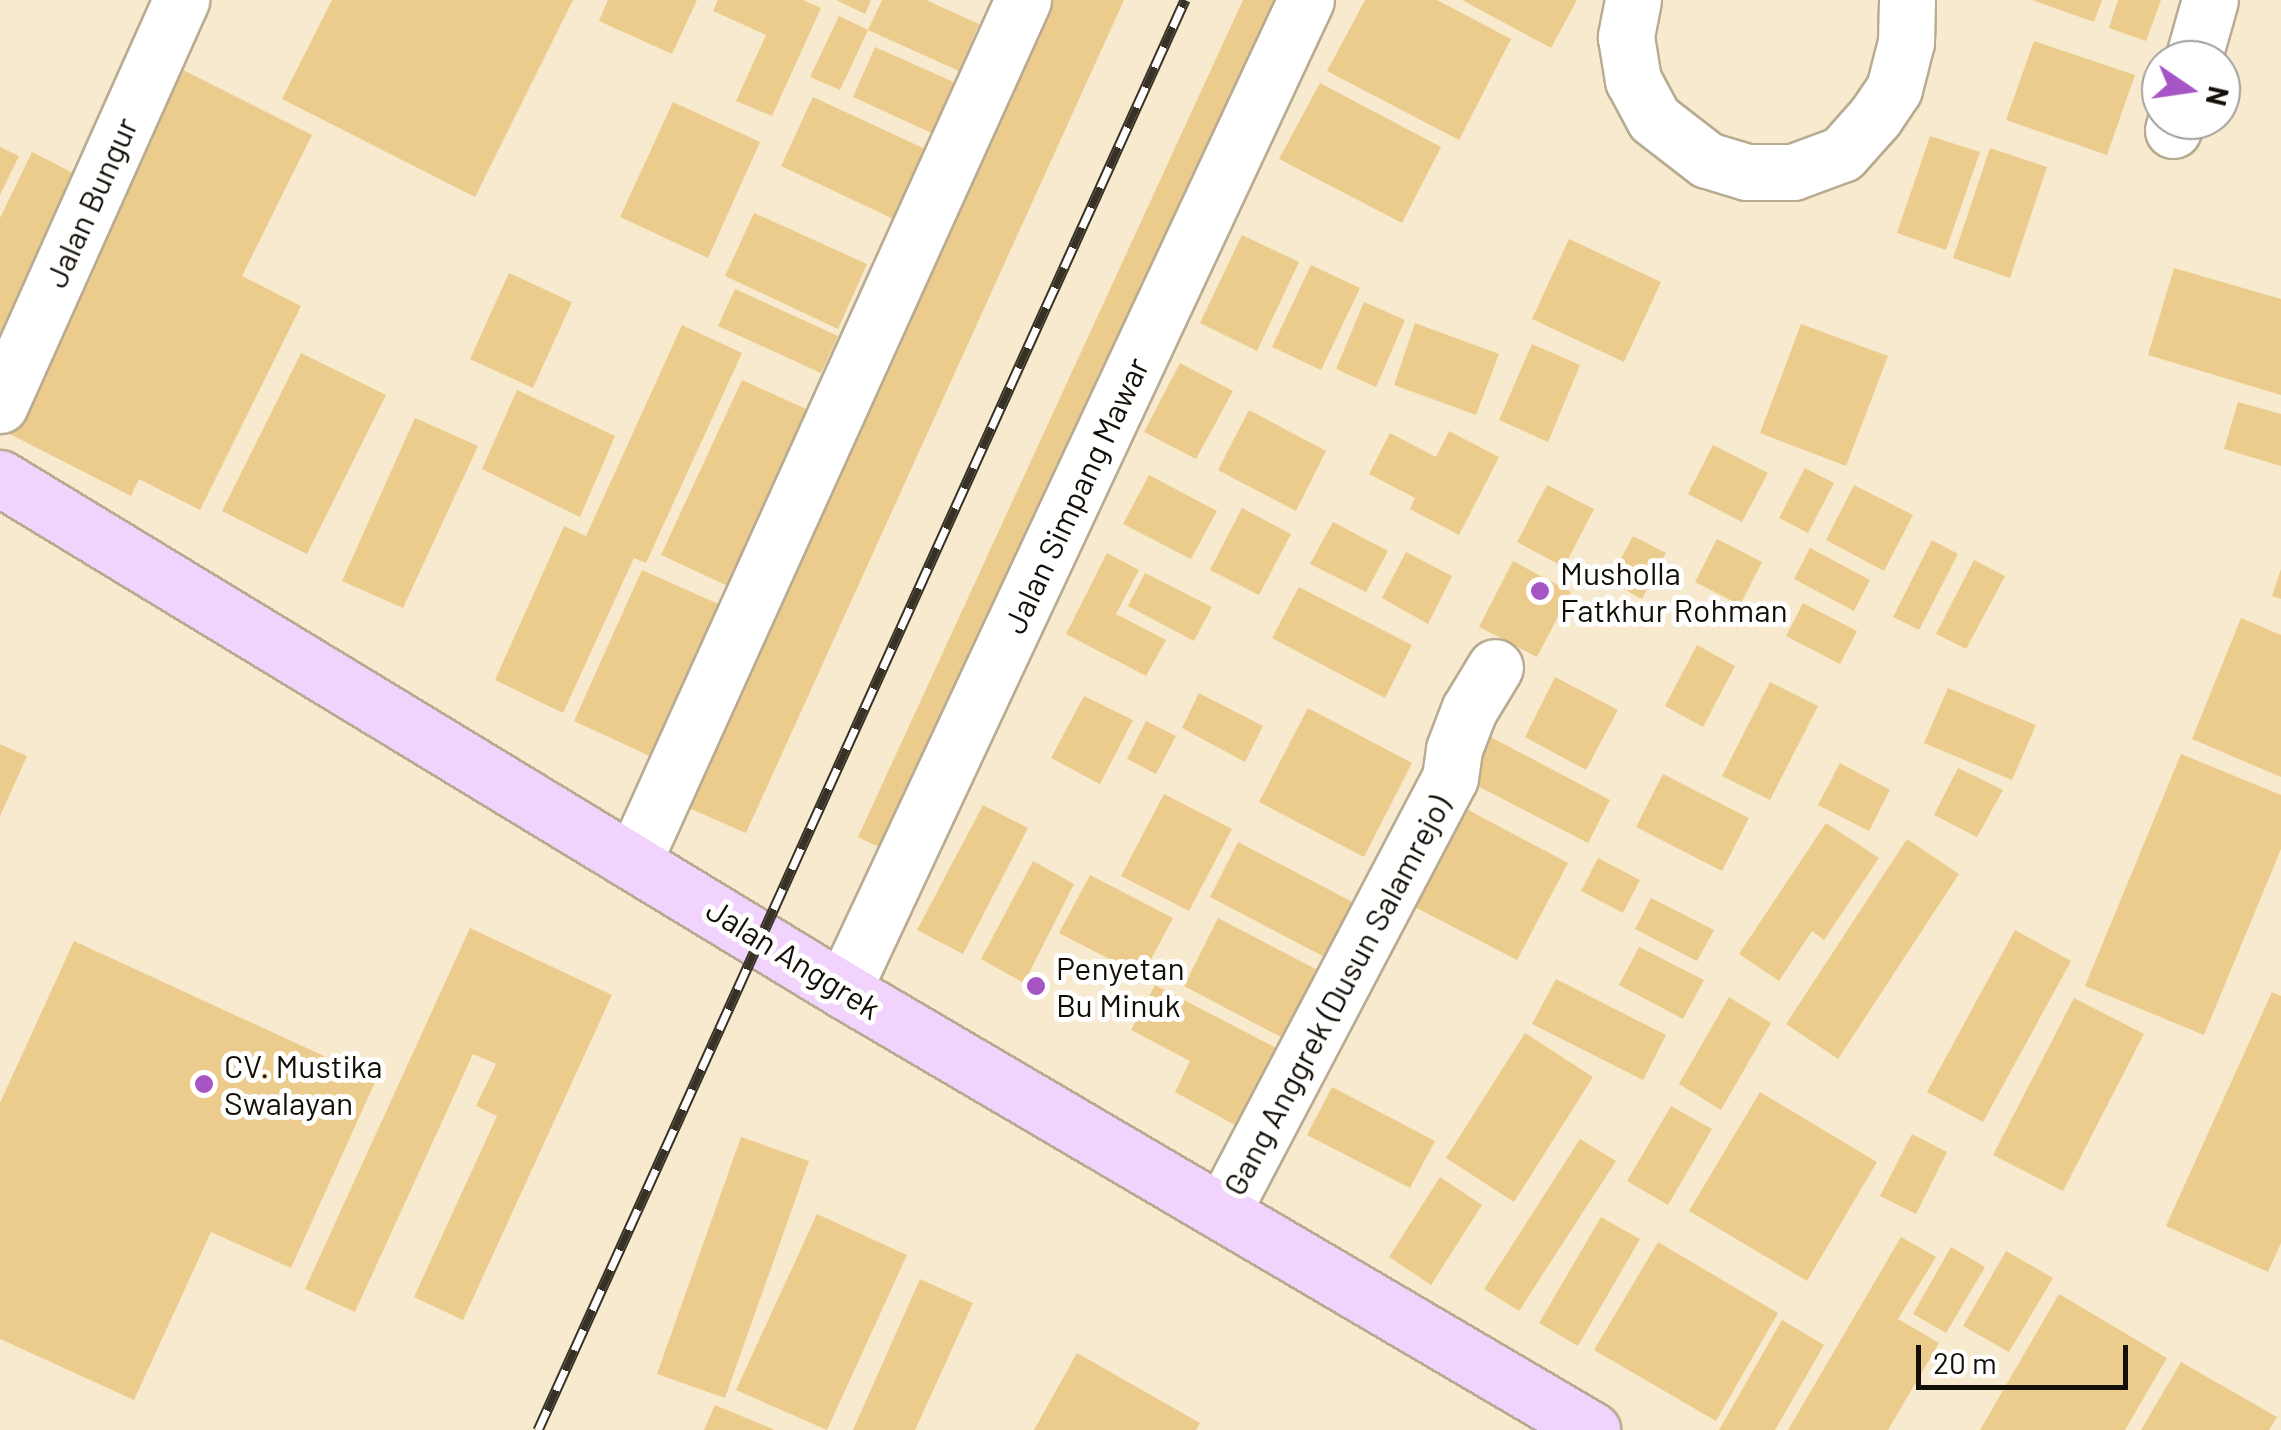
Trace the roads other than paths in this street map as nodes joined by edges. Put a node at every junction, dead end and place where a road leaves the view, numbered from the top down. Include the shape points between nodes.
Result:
1 (181, 0) edge
2 (1023, 0) edge
3 (1306, 0) edge
4 (1634, 0) edge
5 (1907, 0) edge
6 (2210, 0) edge
7 (2199, 40) edge
8 (0, 404) edge
9 (0, 478) edge
10 (1495, 667) dead end
11 (634, 860) junction
12 (843, 990) junction
13 (1222, 1212) junction
14 (1592, 1430) edge

1 - 8 street, Jalan Bungur
2 - 11 street
3 - 12 street, Jalan Simpang Mawar
4 - 5 street via 1626,36 1633,80 1654,119 1707,160 1747,172 1792,172 1842,154 1876,117 1894,89 1906,42
6 - 7 street
9 - 11 main road, Jalan Anggrek
10 - 13 street, Gang Anggrek (Dusun Salamrejo) via 1469,710 1450,778
11 - 12 main road, Jalan Anggrek
12 - 13 main road, Jalan Anggrek
13 - 14 main road, Jalan Anggrek

